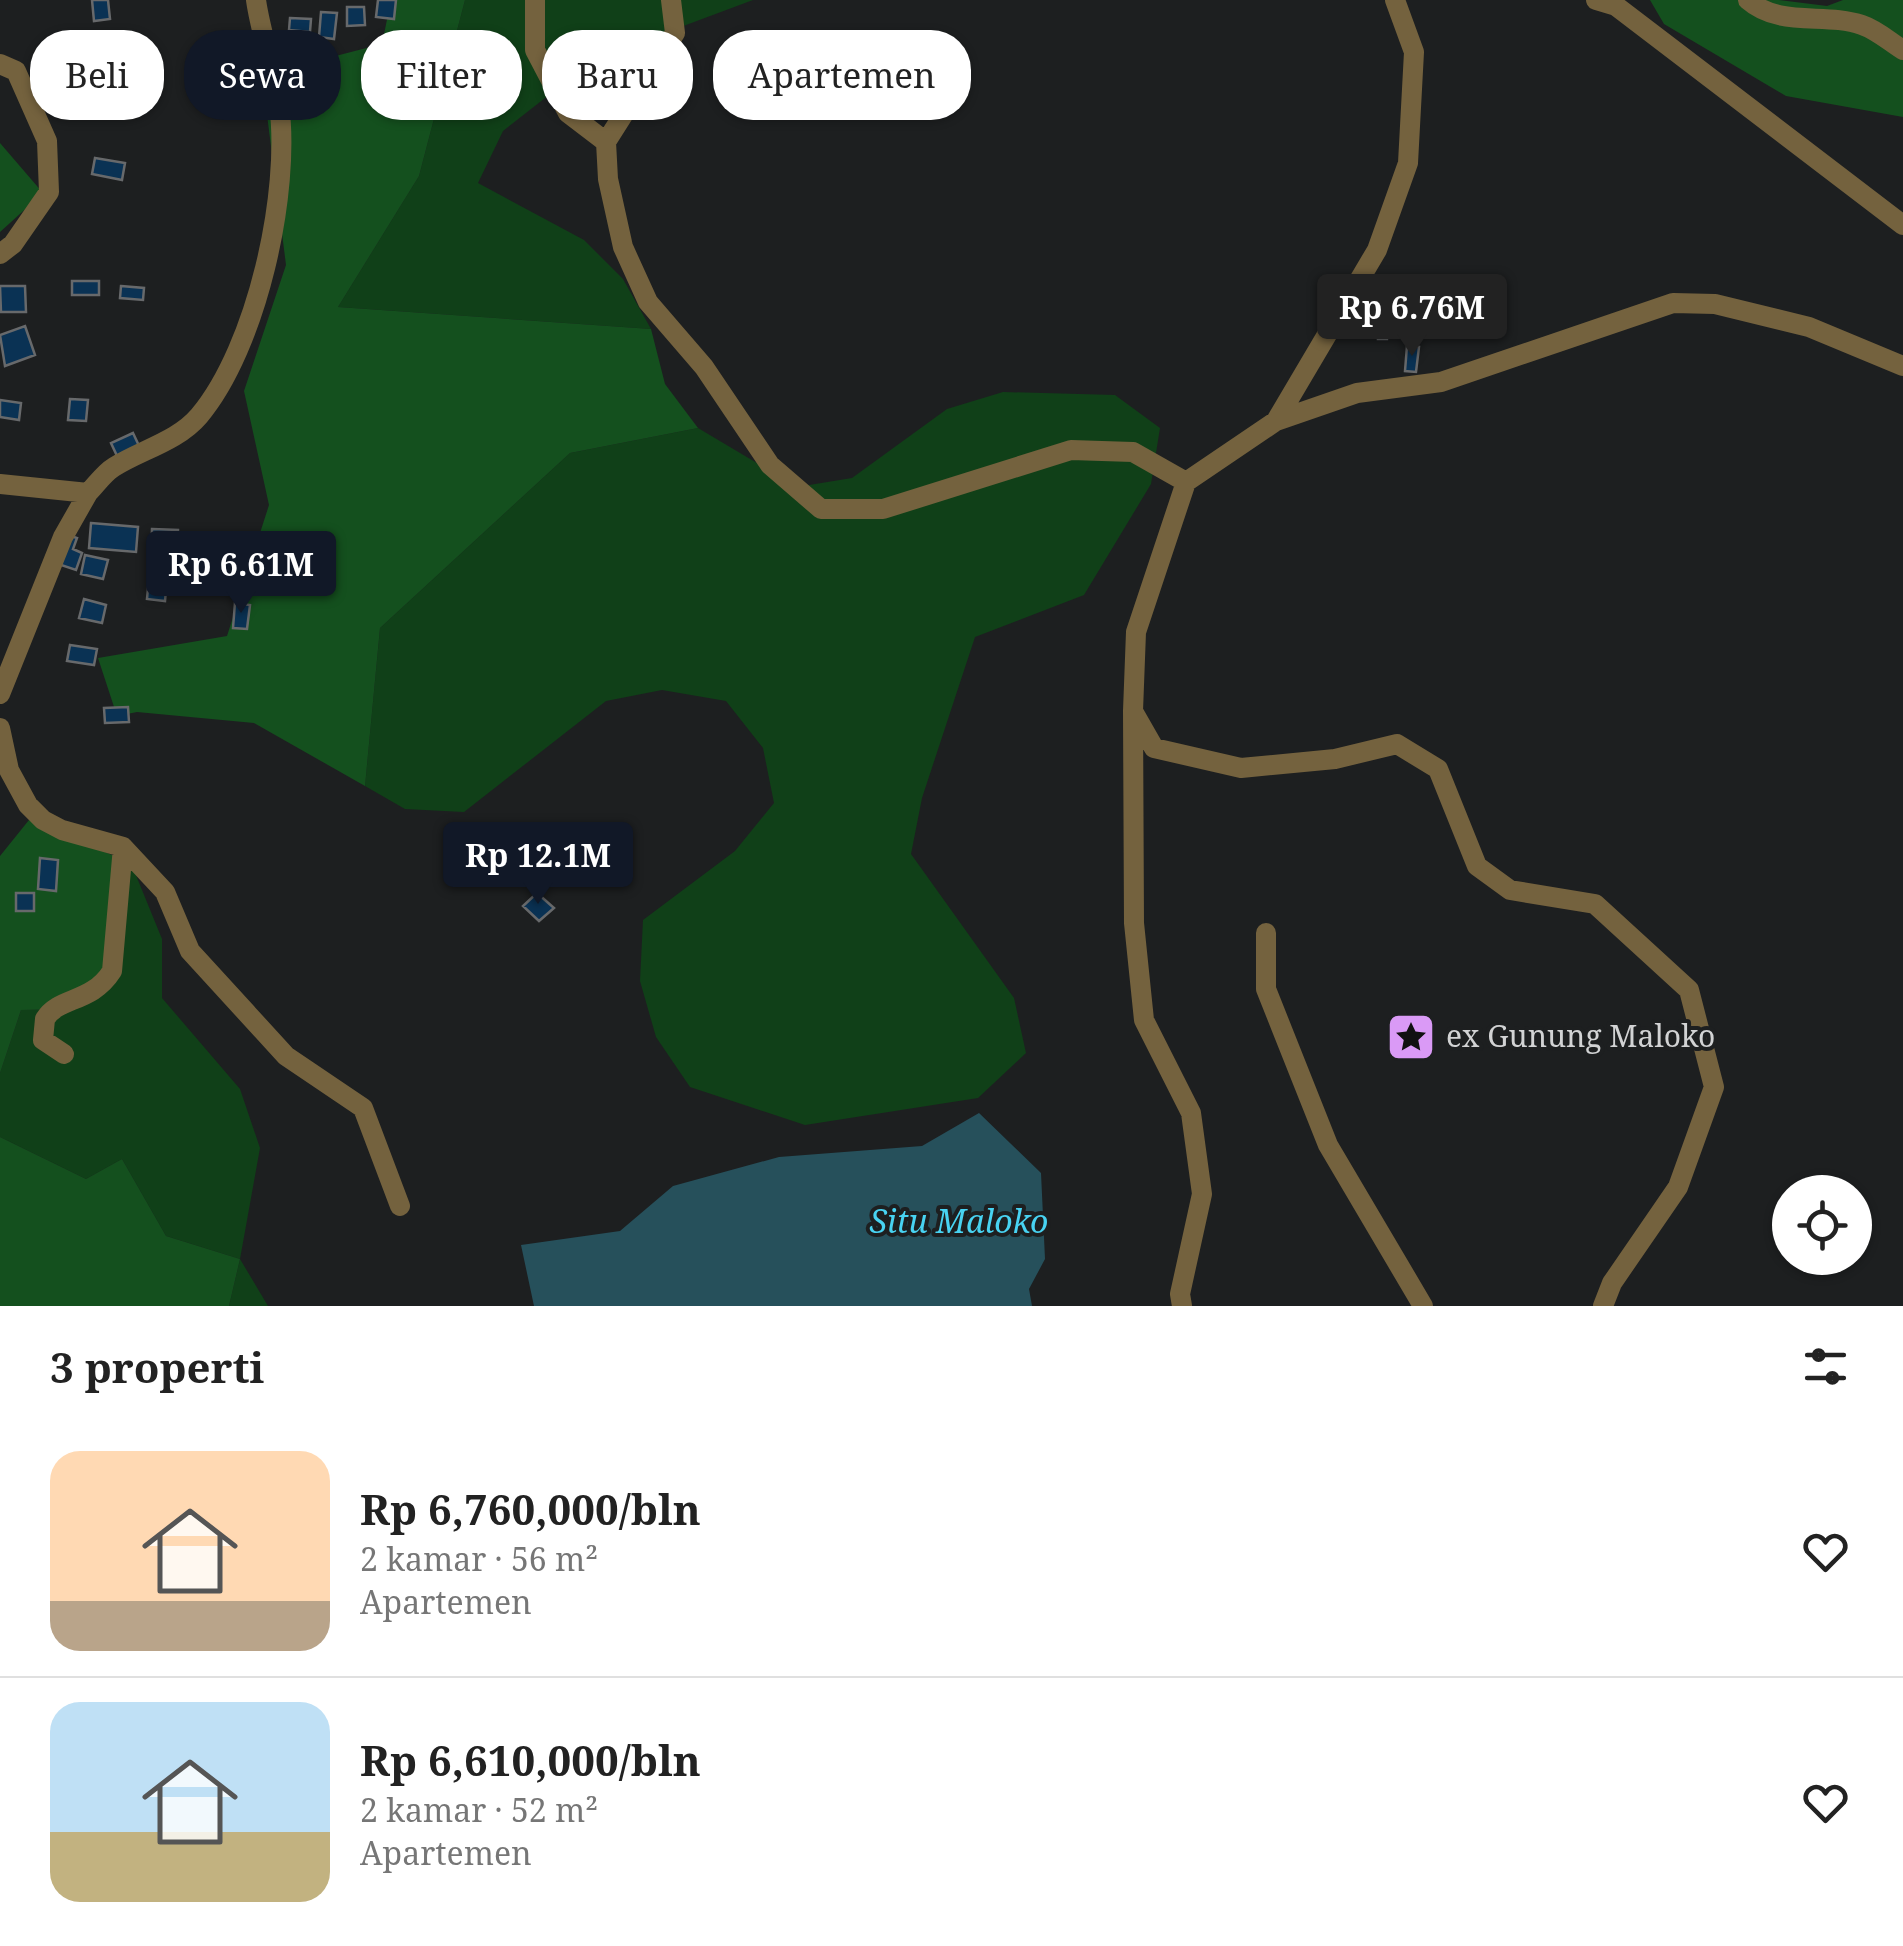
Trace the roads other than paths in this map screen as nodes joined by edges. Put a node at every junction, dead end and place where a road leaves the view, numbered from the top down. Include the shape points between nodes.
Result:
1 (256, 0) edge
2 (534, 0) edge
3 (671, 0) edge
4 (1395, 0) edge
5 (1596, 0) edge
6 (1748, 0) edge
7 (1903, 50) edge
8 (0, 64) edge
9 (606, 142) junction
10 (1903, 225) edge
11 (0, 254) edge
12 (1903, 366) edge
13 (1276, 420) junction
14 (1186, 482) junction
15 (0, 484) edge
16 (88, 494) junction
17 (0, 694) edge
18 (1133, 712) junction
19 (0, 728) edge
20 (124, 847) junction
21 (1266, 933) dead end
22 (64, 1054) dead end
23 (400, 1206) dead end
24 (1182, 1306) edge
25 (1423, 1306) edge
26 (1603, 1306) edge

1 - 16 street via 281,124 266,274 241,345 198,417 111,468
2 - 9 street via 534,50 568,113
3 - 9 street via 675,33
4 - 13 street via 1414,52 1408,163 1378,250
5 - 10 street via 1616,6
6 - 7 street via 1778,16 1865,25
8 - 11 street via 16,71 47,140 49,192
9 - 14 street via 623,247 648,302 704,368 770,464 821,509 883,509 1071,450 1133,452
12 - 13 street via 1809,327 1714,304 1672,302 1441,382 1357,393
13 - 14 street
14 - 18 street via 1136,632
15 - 16 street
16 - 17 street via 63,537
18 - 24 street via 1134,924 1144,1020 1191,1113 1202,1194
18 - 26 street via 1154,748 1240,768 1335,759 1398,744 1438,769 1477,866 1510,890 1596,904 1689,990 1714,1086 1678,1187
19 - 20 street via 9,770 36,813 62,830
20 - 22 street via 112,971 102,987 56,1007 45,1019 43,1040
20 - 23 street via 165,892 190,951 286,1056 364,1108
21 - 25 street via 1266,988 1328,1146

